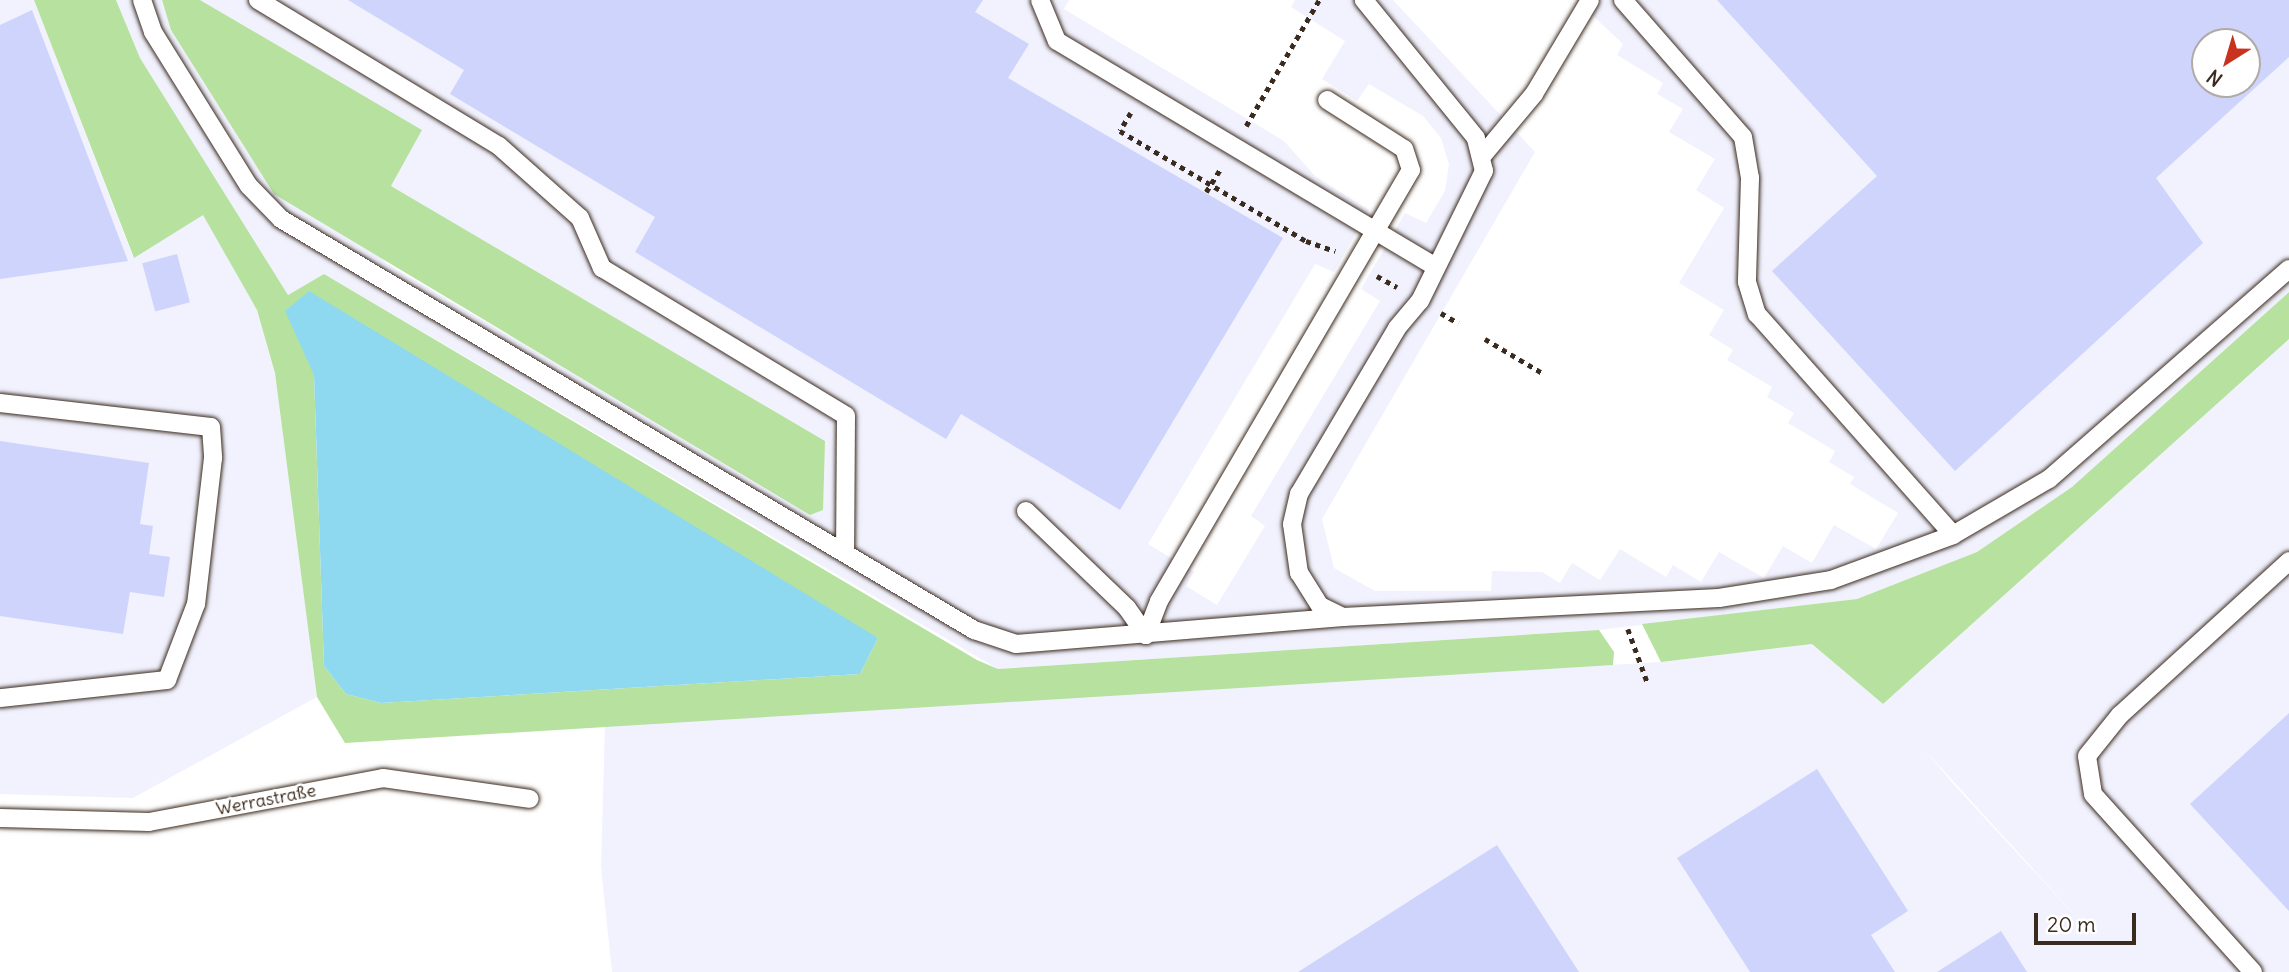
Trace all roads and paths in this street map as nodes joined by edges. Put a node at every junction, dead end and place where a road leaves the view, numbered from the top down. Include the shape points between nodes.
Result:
1 (142, 0) edge
2 (258, 0) edge
3 (1040, 0) edge
4 (1319, 0) edge
5 (1364, 0) edge
6 (1590, 0) edge
7 (1623, 0) edge
8 (1143, 93) junction
9 (1327, 100) dead end
10 (1242, 133) dead end
11 (1483, 155) junction
12 (1225, 161) dead end
13 (1211, 185) junction
14 (1206, 192) dead end
15 (1376, 231) junction
16 (1345, 257) dead end
17 (1434, 266) junction
18 (2289, 269) edge
19 (1370, 272) dead end
20 (1401, 289) dead end
21 (1485, 339) dead end
22 (1544, 373) dead end
23 (0, 403) edge
24 (1026, 511) dead end
25 (1953, 536) junction
26 (845, 551) junction
27 (2289, 561) edge
28 (1619, 605) junction
29 (1343, 617) junction
30 (1146, 635) junction
31 (1648, 684) dead end
32 (0, 698) edge
33 (530, 799) dead end
34 (0, 818) edge
35 (2253, 972) edge

1 - 26 lane via 153,32 249,186 281,219
2 - 26 lane via 499,146 580,218 602,268 846,416
3 - 8 lane via 1057,41
4 - 10 path
5 - 11 lane via 1476,138
6 - 11 lane via 1534,94
7 - 25 lane via 1743,137 1750,178 1747,282 1757,314
8 - 13 path via 1121,131
8 - 15 lane
9 - 15 lane via 1395,141 1410,159 1407,182
11 - 17 lane via 1480,184
12 - 13 path
13 - 14 path
13 - 16 path via 1306,242
15 - 17 lane
15 - 30 lane via 1159,601
17 - 29 lane via 1420,301 1396,328 1295,508 1299,573 1320,606
18 - 25 lane via 2070,463
19 - 20 path
21 - 22 path
23 - 32 lane via 211,427 213,458 197,604 167,680
24 - 30 lane via 1127,608
25 - 28 lane via 1800,588
26 - 30 lane via 994,639 1016,644
27 - 35 lane via 2120,715 2087,756 2092,793
28 - 29 lane
28 - 31 path
29 - 30 lane
33 - 34 lane, Werrastraße via 383,778 149,822

